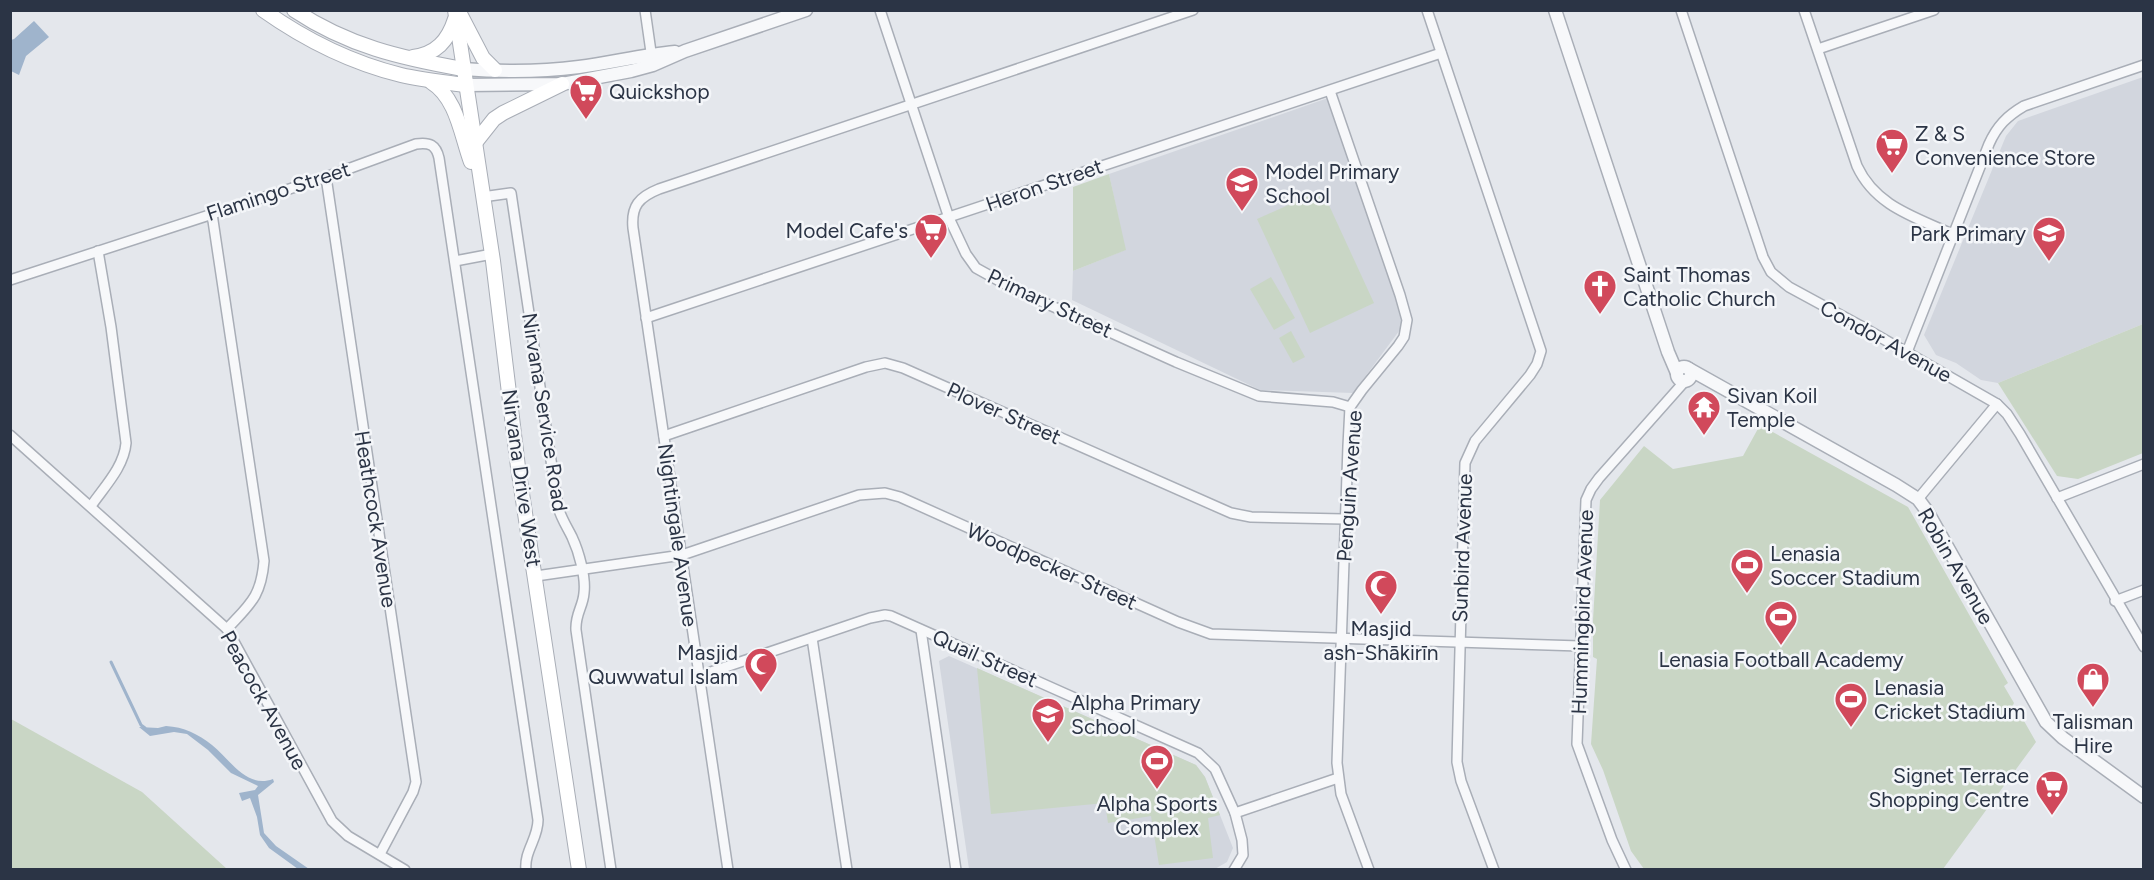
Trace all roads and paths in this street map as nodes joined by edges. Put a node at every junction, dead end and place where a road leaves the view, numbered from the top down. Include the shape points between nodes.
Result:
1 (263, 10) edge
2 (294, 10) edge
3 (645, 10) edge
4 (806, 10) edge
5 (880, 10) edge
6 (1193, 10) edge
7 (1427, 10) edge
8 (1555, 10) edge
9 (1681, 10) edge
10 (1804, 10) edge
11 (1935, 10) edge
12 (456, 12) edge
13 (1818, 49) junction
14 (1442, 53) junction
15 (405, 58) junction
16 (652, 60) junction
17 (2144, 65) edge
18 (463, 69) junction
19 (495, 70) junction
20 (426, 79) junction
21 (562, 84) junction
22 (466, 86) junction
23 (1330, 91) junction
24 (912, 104) junction
25 (475, 143) junction
26 (326, 177) junction
27 (481, 190) junction
28 (212, 213) junction
29 (949, 218) junction
30 (1954, 235) junction
31 (99, 251) junction
32 (492, 254) junction
33 (455, 261) junction
34 (10, 280) edge
35 (646, 318) junction
36 (1906, 352) junction
37 (1684, 374) junction
38 (1997, 404) junction
39 (1350, 408) junction
40 (10, 435) edge
41 (664, 436) junction
42 (2144, 464) edge
43 (2057, 498) junction
44 (1918, 499) junction
45 (91, 506) junction
46 (1344, 519) junction
47 (682, 555) junction
48 (581, 569) junction
49 (536, 576) junction
50 (2144, 590) edge
51 (2115, 601) junction
52 (227, 629) junction
53 (921, 630) junction
54 (812, 638) junction
55 (1342, 639) junction
56 (1460, 642) junction
57 (1580, 646) junction
58 (2144, 647) edge
59 (699, 676) junction
60 (1338, 778) junction
61 (2144, 797) edge
62 (1235, 813) junction
63 (380, 854) junction
64 (405, 870) edge
65 (526, 870) edge
66 (579, 870) edge
67 (611, 870) edge
68 (728, 870) edge
69 (847, 870) edge
70 (956, 870) edge
71 (1234, 870) edge
72 (1369, 870) edge
73 (1494, 870) edge
74 (1626, 870) edge

1 - 20 main road via 339,53
2 - 15 main road via 345,38
3 - 16 street
4 - 16 street
5 - 24 street, Primary Street
6 - 24 street
7 - 14 street, Sunbird Avenue
8 - 37 street via 1659,324
9 - 36 street, Condor Avenue via 1771,272 1788,287
10 - 13 street
11 - 13 street
12 - 15 main road via 448,38 439,47 424,56
12 - 18 main road, Nirvana Drive West
12 - 19 main road via 483,58
13 - 30 street via 1867,185 1893,206
14 - 23 street, Heron Street
14 - 56 street, Sunbird Avenue via 1541,351 1530,375 1475,441 1465,463
15 - 18 main road
16 - 19 street
16 - 21 street
17 - 30 street via 2024,106 2004,120 1989,144
18 - 19 street
18 - 22 main road, Nirvana Drive West
20 - 22 main road
20 - 27 main road via 448,97
21 - 22 street
21 - 25 main road via 503,113
22 - 25 main road, Nirvana Drive West
23 - 29 street, Heron Street
23 - 39 street, Penguin Avenue via 1407,320 1404,337
24 - 29 street, Primary Street
24 - 35 street, Nightingale Avenue via 644,195 633,212 633,228
25 - 27 main road, Nirvana Drive West
26 - 28 street, Flamingo Street
26 - 33 street, Flamingo Street via 416,144 430,143 438,152
26 - 63 street, Heathcock Avenue via 416,782
27 - 32 main road, Nirvana Drive West
27 - 48 street, Nirvana Service Road via 511,193 558,507 574,540
28 - 31 street, Flamingo Street
28 - 52 street via 264,561 255,598
29 - 35 street, Heron Street
29 - 39 street, Primary Street via 971,262 1014,289 1259,396 1333,402
30 - 36 street
31 - 34 street, Flamingo Street
31 - 45 street via 126,443 120,465
32 - 33 street
32 - 49 main road, Nirvana Drive West via 518,467
33 - 65 street via 538,820 537,832 525,857
35 - 41 street, Nightingale Avenue
36 - 38 street, Condor Avenue
37 - 44 street, Robin Avenue via 1721,387
37 - 57 street, Hummingbird Avenue via 1669,399 1587,496
38 - 43 street, Condor Avenue via 2016,427
38 - 44 street
39 - 46 street, Penguin Avenue
40 - 45 street, Peacock Avenue
41 - 46 street, Plover Street via 866,366 885,363 1231,513
41 - 47 street, Nightingale Avenue
42 - 43 street
43 - 51 street, Condor Avenue
44 - 61 street, Robin Avenue via 2046,722 2076,749
45 - 52 street, Peacock Avenue
46 - 55 street, Penguin Avenue
47 - 48 street, Woodpecker Street
47 - 55 street, Woodpecker Street via 859,495 885,493 1201,632
47 - 59 street, Nightingale Avenue
48 - 49 street, Woodpecker Street
48 - 67 street, Nirvana Service Road via 584,592 576,615 576,630
49 - 66 main road, Nirvana Drive West
50 - 51 street
51 - 58 street, Condor Avenue
52 - 63 street, Peacock Avenue via 328,816 339,829
53 - 54 street, Quail Street via 885,615
53 - 62 street, Quail Street via 1198,753 1215,770
53 - 70 street
54 - 59 street, Quail Street
54 - 69 street
55 - 56 street, Woodpecker Street
55 - 60 street, Penguin Avenue
56 - 57 street, Woodpecker Street
56 - 73 street, Sunbird Avenue via 1458,771
57 - 74 street, Hummingbird Avenue via 1578,751
59 - 68 street, Nightingale Avenue
60 - 62 street
60 - 72 street, Penguin Avenue
62 - 71 street, Quail Street via 1243,855
63 - 64 street, Peacock Avenue

